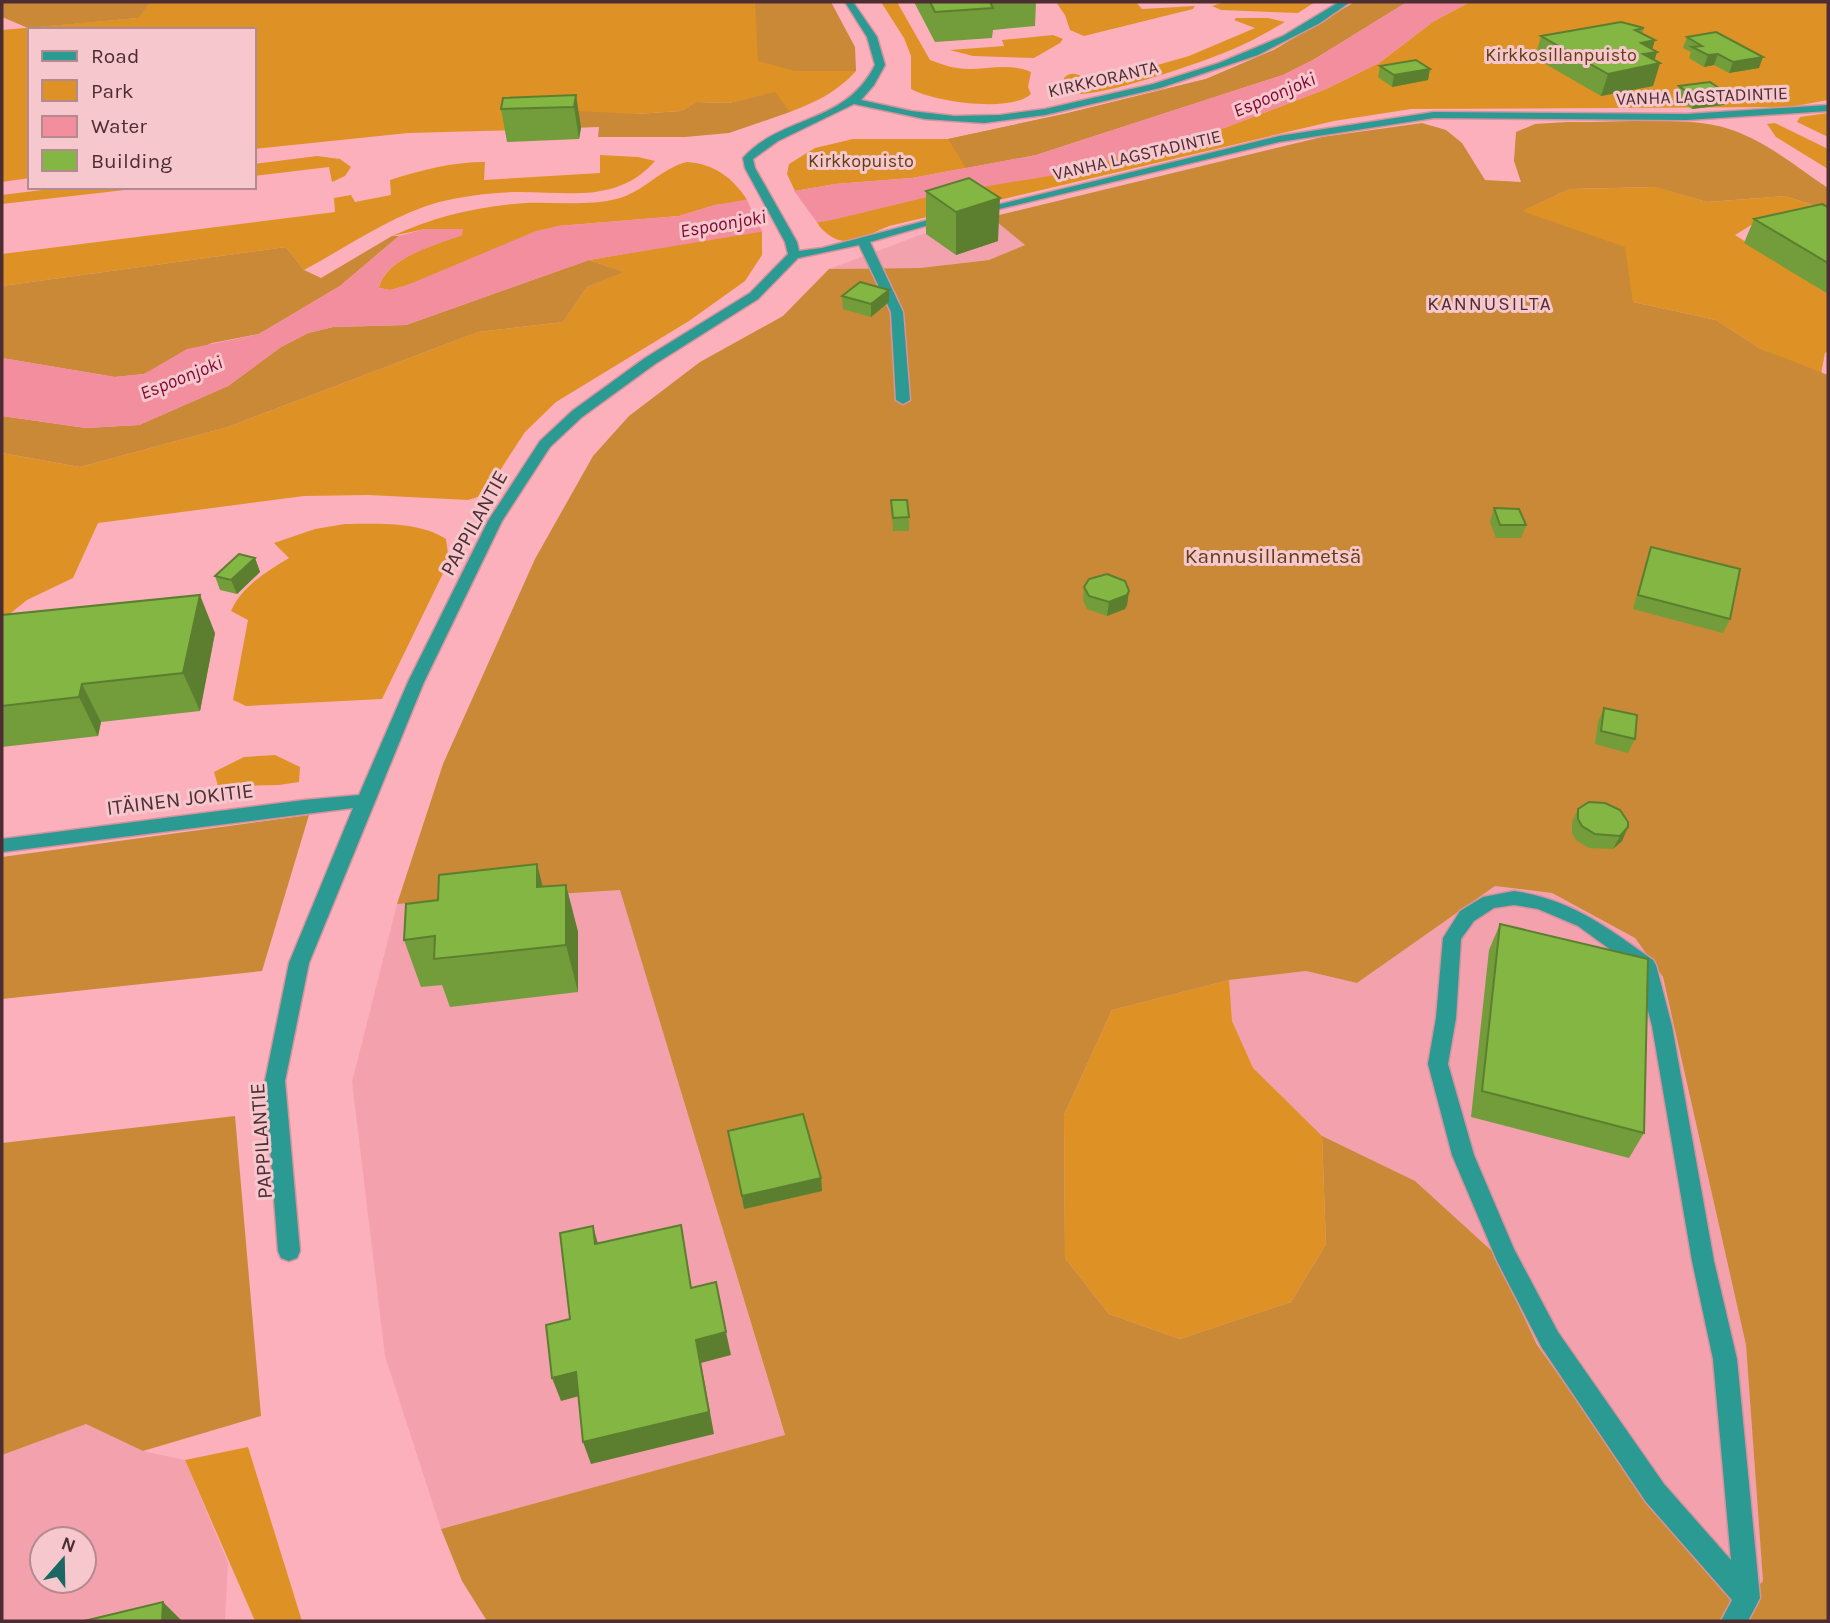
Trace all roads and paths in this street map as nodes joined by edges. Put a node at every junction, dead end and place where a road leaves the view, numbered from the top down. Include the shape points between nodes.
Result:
1 (849, 2) edge
2 (1345, 2) edge
3 (854, 101) junction
4 (1828, 108) edge
5 (969, 213) edge
6 (956, 216) edge
7 (863, 240) junction
8 (792, 249) junction
9 (903, 400) dead end
10 (365, 801) junction
11 (2, 845) edge
12 (289, 1251) dead end
13 (1747, 1598) junction
14 (1734, 1621) edge

1 - 3 street via 872,37 880,65
2 - 3 street, KIRKKORANTA via 1252,54 1161,84 1066,107 969,120 916,115
3 - 8 street via 782,134 748,158
4 - 5 street, VANHA LAGSTADINTIE via 1687,117 1423,117 1279,139
6 - 7 street
7 - 8 street via 823,251
7 - 9 street via 897,312
8 - 10 street, PAPPILANTIE via 754,296 650,361 577,414 545,444 495,521 416,682
10 - 11 street, ITÄINEN JOKITIE
10 - 12 street, PAPPILANTIE via 299,963 275,1081
13 - 13 street via 1725,1359 1662,1026 1646,965 1585,921 1541,902 1514,898 1490,902 1467,916 1452,938 1438,1064 1462,1155 1505,1254 1550,1340 1655,1493
13 - 14 street

